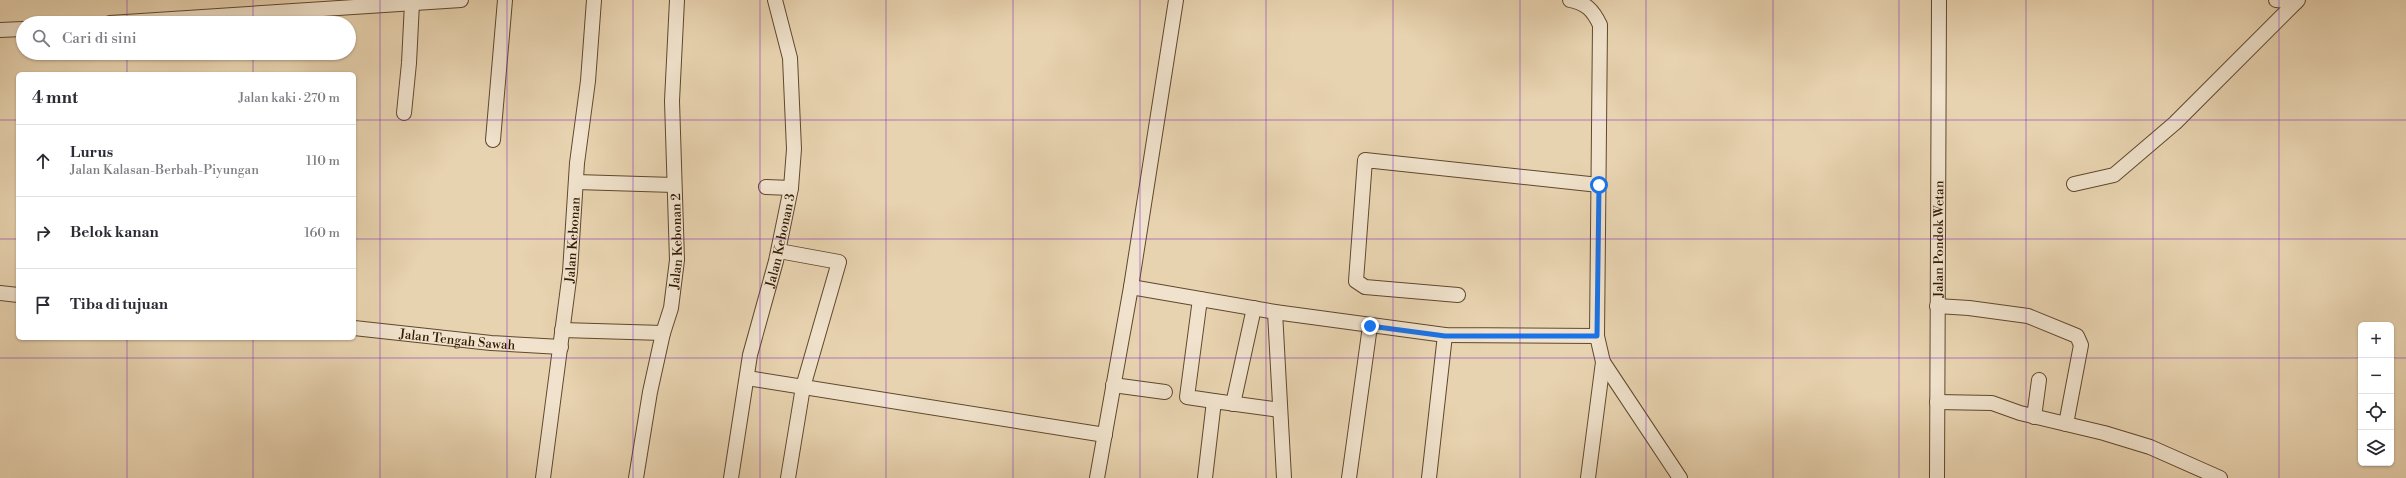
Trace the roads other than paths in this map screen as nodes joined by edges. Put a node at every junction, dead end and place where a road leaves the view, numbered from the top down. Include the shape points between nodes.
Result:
1 (461, 0) edge
2 (505, 0) edge
3 (594, 0) edge
4 (677, 0) edge
5 (775, 0) edge
6 (1176, 0) edge
7 (1939, 0) edge
8 (2276, 0) edge
9 (1580, 1) edge
10 (2297, 1) edge
11 (412, 3) junction
12 (301, 5) edge
13 (184, 16) edge
14 (16, 29) edge
15 (0, 30) edge
16 (404, 113) dead end
17 (493, 140) dead end
18 (576, 182) junction
19 (2074, 184) dead end
20 (674, 185) junction
21 (1599, 185) junction
22 (766, 187) dead end
23 (791, 188) junction
24 (779, 252) junction
25 (1131, 287) junction
26 (0, 293) edge
27 (16, 295) edge
28 (1458, 295) dead end
29 (1200, 299) junction
30 (1937, 306) junction
31 (1254, 308) junction
32 (1275, 312) junction
33 (1370, 326) junction
34 (356, 328) edge
35 (562, 330) junction
36 (663, 333) junction
37 (1445, 336) junction
38 (1597, 336) junction
39 (561, 347) junction
40 (1603, 362) junction
41 (747, 378) junction
42 (2040, 380) dead end
43 (1113, 385) junction
44 (1619, 386) junction
45 (803, 387) junction
46 (1601, 389) junction
47 (1165, 392) dead end
48 (1214, 401) junction
49 (1937, 402) junction
50 (1233, 404) junction
51 (1280, 410) junction
52 (2034, 417) junction
53 (2066, 424) junction
54 (1105, 435) junction
55 (543, 478) edge
56 (636, 478) edge
57 (731, 478) edge
58 (788, 478) edge
59 (1097, 478) edge
60 (1204, 478) edge
61 (1284, 478) edge
62 (1349, 478) edge
63 (1429, 478) edge
64 (1588, 478) edge
65 (1680, 478) edge
66 (1937, 478) edge
67 (2220, 478) edge

1 - 11 street
2 - 17 street
3 - 18 street, Jalan Kebonan via 588,81
4 - 20 street, Jalan Kebonan 2 via 672,101
5 - 23 street, Jalan Kebonan 3 via 790,58 794,149
6 - 25 street
7 - 30 street, Jalan Pondok Wetan
8 - 10 street
9 - 21 street via 1593,12 1600,25
10 - 19 street via 2175,123 2114,175
11 - 12 street
11 - 16 street
12 - 13 street
14 - 15 street
18 - 20 street
18 - 35 street, Jalan Kebonan via 570,272
20 - 36 street, Jalan Kebonan 2 via 678,221 677,260 671,308
21 - 28 street via 1365,160 1356,281 1365,287
21 - 38 street
22 - 23 street
23 - 24 street, Jalan Kebonan 3
24 - 41 street, Jalan Kebonan 3 via 755,337
24 - 45 street via 839,262
25 - 29 street
25 - 43 street
26 - 27 street
29 - 31 street
29 - 48 street via 1187,397
30 - 49 street, Jalan Pondok Wetan
30 - 53 street via 2028,316 2077,336 2081,345
31 - 32 street
31 - 50 street
32 - 33 street
32 - 51 street
33 - 37 street
33 - 62 street
34 - 39 street, Jalan Tengah Sawah
35 - 36 street
35 - 39 street, Jalan Kebonan
36 - 56 street, Jalan Kebonan 2
37 - 38 street
37 - 63 street
38 - 40 street
39 - 55 street, Jalan Kebonan
40 - 44 street
40 - 46 street
41 - 45 street
41 - 57 street, Jalan Kebonan 3
42 - 52 street
43 - 47 street
43 - 54 street
44 - 46 street
44 - 65 street
45 - 54 street
45 - 58 street
46 - 64 street
48 - 50 street
48 - 60 street
49 - 52 street via 1992,403
49 - 66 street, Jalan Pondok Wetan
50 - 51 street
51 - 61 street
52 - 53 street
53 - 67 street via 2150,447
54 - 59 street

